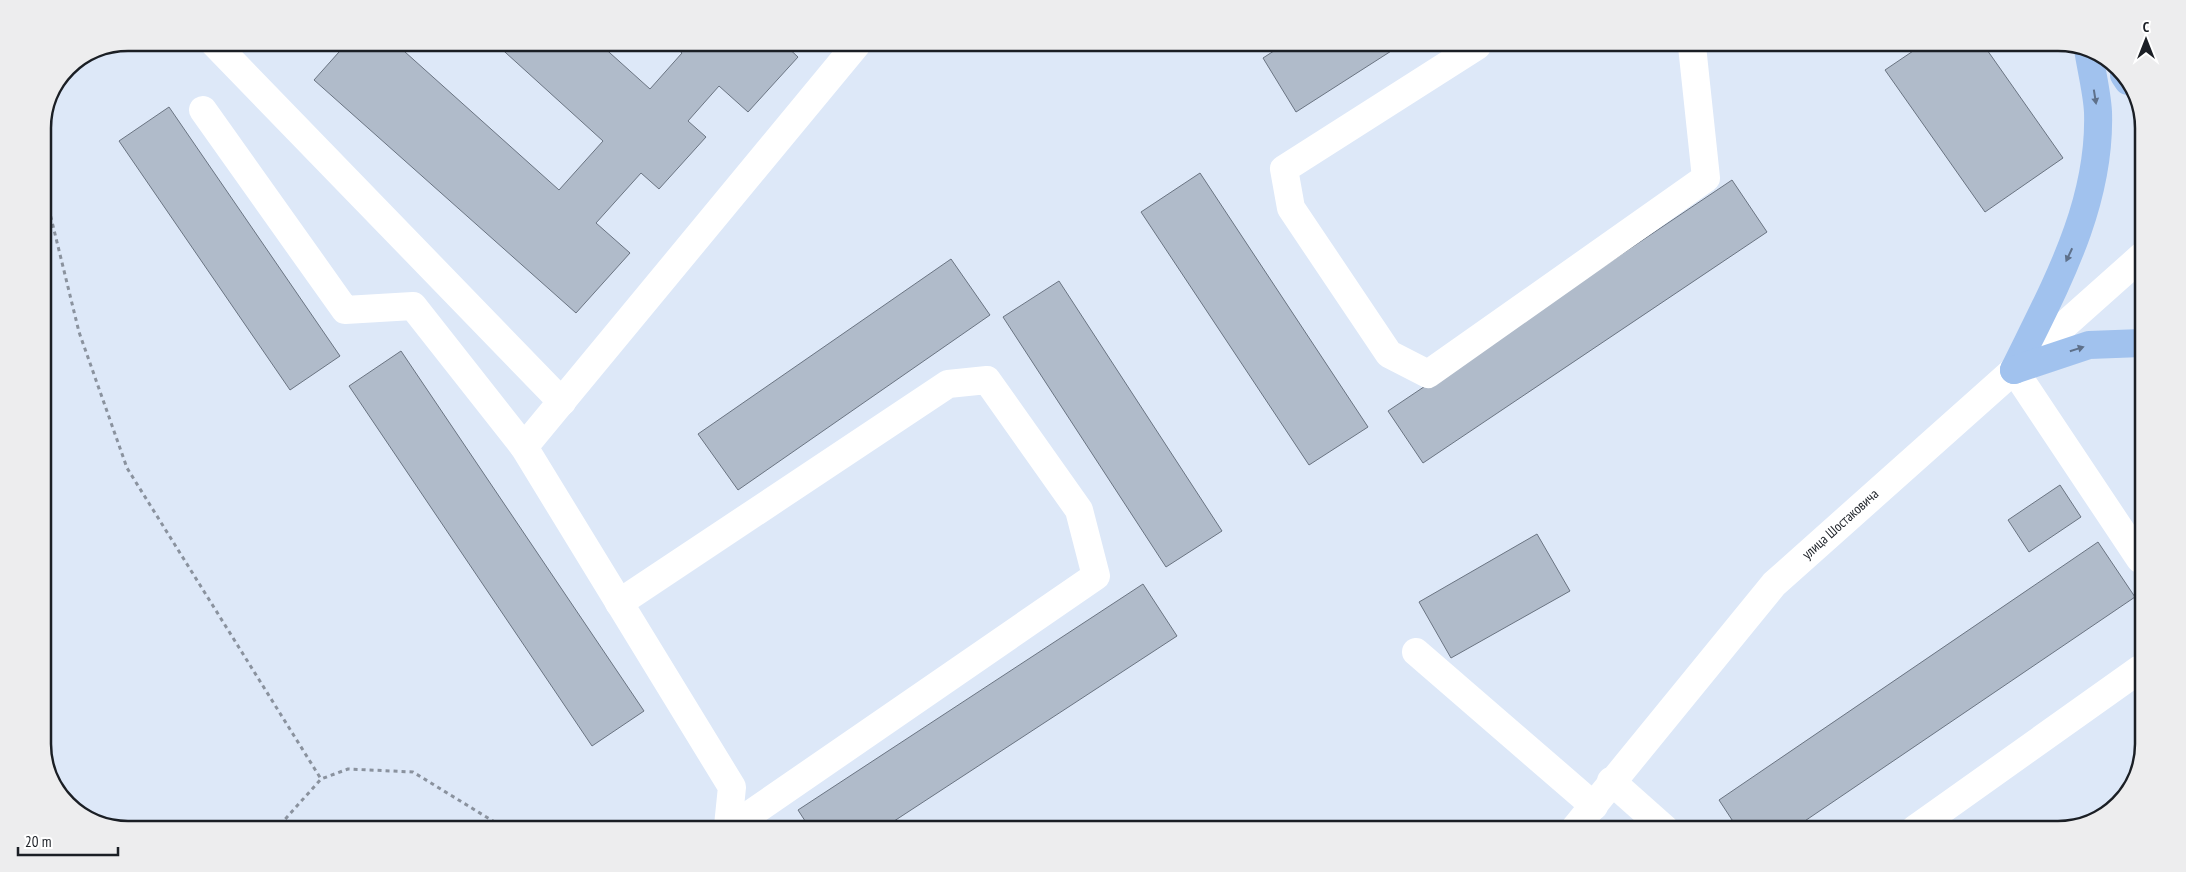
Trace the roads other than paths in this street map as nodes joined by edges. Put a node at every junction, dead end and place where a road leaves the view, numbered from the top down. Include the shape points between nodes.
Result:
1 (222, 51) edge
2 (851, 51) edge
3 (1468, 51) edge
4 (1693, 51) edge
5 (2089, 58) edge
6 (203, 110) dead end
7 (2135, 262) edge
8 (2135, 343) edge
9 (2014, 370) junction
10 (562, 402) junction
11 (524, 447) junction
12 (2135, 552) edge
13 (619, 603) junction
14 (1416, 652) dead end
15 (2135, 673) edge
16 (1612, 781) junction
17 (1594, 806) junction
18 (728, 821) edge
19 (740, 821) edge
20 (1581, 821) edge
21 (1656, 821) edge
22 (1927, 821) edge

1 - 10 street
2 - 10 street
3 - 4 street via 1284,169 1291,208 1389,354 1428,374 1706,178
5 -> 9 main road via 2098,112 2094,178 2077,237
6 - 11 street via 345,310 413,306
7 - 9 street, улица Шостаковича
9 -> 8 main road via 2089,345
9 - 12 street
9 - 16 street, улица Шостаковича via 1774,584
10 - 11 street
11 - 13 street
13 - 18 street via 732,786
13 - 19 street via 948,384 987,380 1079,510 1096,576
14 - 17 street
15 - 22 street
16 - 17 street, улица Шостаковича
16 - 21 street
17 - 20 street, улица Шостаковича

